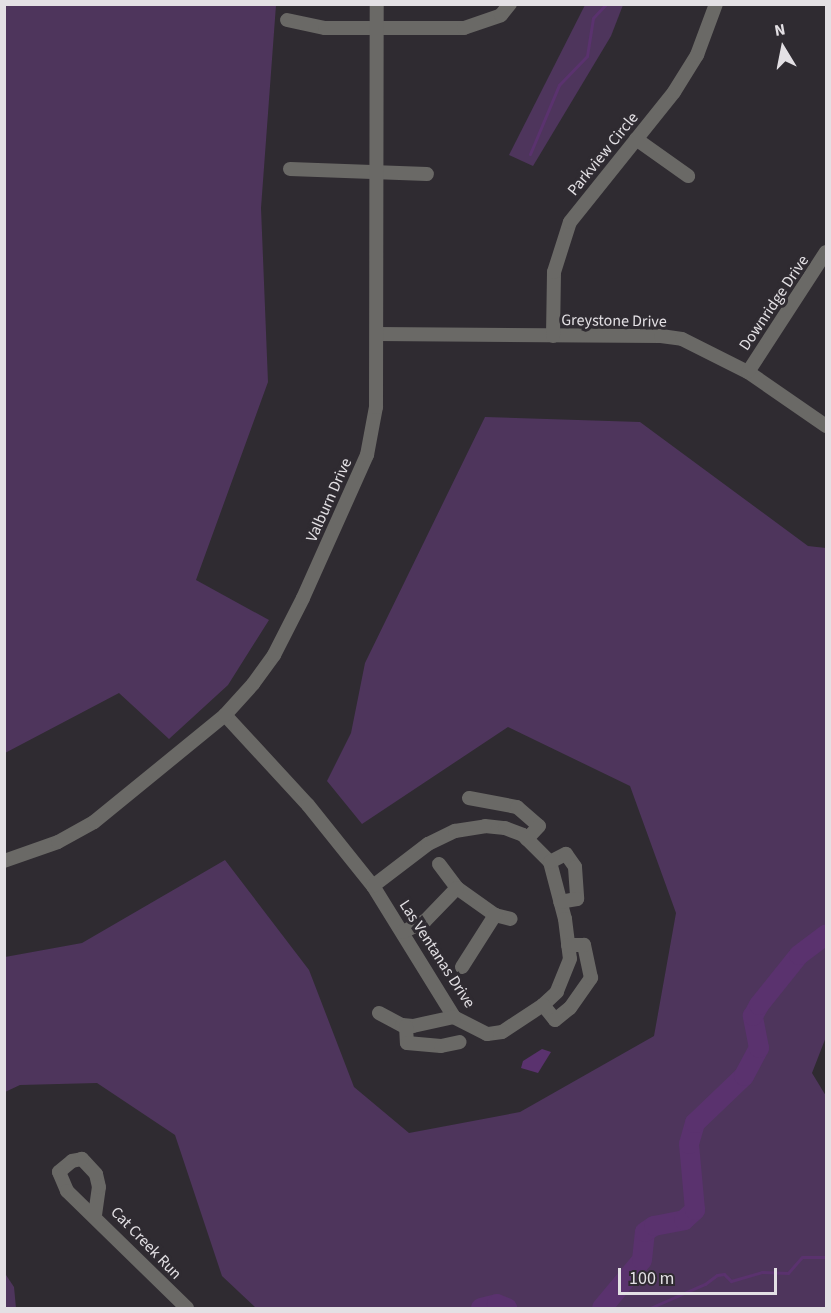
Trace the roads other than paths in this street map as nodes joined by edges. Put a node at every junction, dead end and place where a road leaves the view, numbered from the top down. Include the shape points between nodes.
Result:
1 (377, 4) edge
2 (510, 4) edge
3 (716, 4) edge
4 (287, 20) dead end
5 (377, 28) junction
6 (636, 139) junction
7 (290, 169) dead end
8 (375, 170) junction
9 (427, 174) dead end
10 (688, 176) dead end
11 (826, 255) edge
12 (377, 334) junction
13 (553, 336) junction
14 (748, 372) junction
15 (826, 426) edge
16 (225, 715) junction
17 (469, 798) dead end
18 (527, 839) junction
19 (4, 861) edge
20 (550, 862) junction
21 (439, 864) dead end
22 (373, 886) junction
23 (457, 888) junction
24 (560, 902) junction
25 (495, 915) junction
26 (511, 919) dead end
27 (404, 932) junction
28 (568, 945) junction
29 (462, 967) dead end
30 (543, 1005) junction
31 (379, 1013) dead end
32 (454, 1017) junction
33 (406, 1026) junction
34 (460, 1042) dead end
35 (95, 1215) junction
36 (187, 1308) edge

1 - 5 street, Valburn Drive
2 - 5 street via 501,15 464,28
3 - 6 street, Parkview Circle via 697,55
4 - 5 street via 325,28
5 - 8 street, Valburn Drive
6 - 10 street
6 - 13 street, Parkview Circle via 583,203 563,238 554,272
7 - 8 street
8 - 9 street
8 - 12 street, Valburn Drive
11 - 14 street, Downridge Drive
12 - 13 street, Greystone Drive
12 - 16 street, Valburn Drive via 376,406 367,455 274,655
13 - 14 street, Greystone Drive via 682,339
14 - 15 street, Greystone Drive
16 - 19 street, Valburn Drive via 94,822 58,842
16 - 22 street, Las Ventanas Drive via 308,805
17 - 18 street via 518,807 539,826
18 - 20 street
18 - 22 street via 506,828 484,826 455,831 428,844
20 - 24 street, Las Ventanas Drive
20 - 24 street via 566,854 575,867 577,899
21 - 23 street
22 - 27 street, Las Ventanas Drive
23 - 25 street
23 - 27 street via 425,921
24 - 28 street, Las Ventanas Drive
25 - 26 street
25 - 29 street
27 - 32 street, Las Ventanas Drive
28 - 30 street, Las Ventanas Drive via 566,975
28 - 30 street via 584,945 591,978 570,1008 555,1020
30 - 32 street, Las Ventanas Drive via 494,1033 480,1031
31 - 33 street
32 - 33 street
33 - 34 street via 407,1043 441,1046
35 - 35 street, Cat Creek Run via 60,1181 63,1166 82,1159 96,1174 99,1187
35 - 36 street, Cat Creek Run

